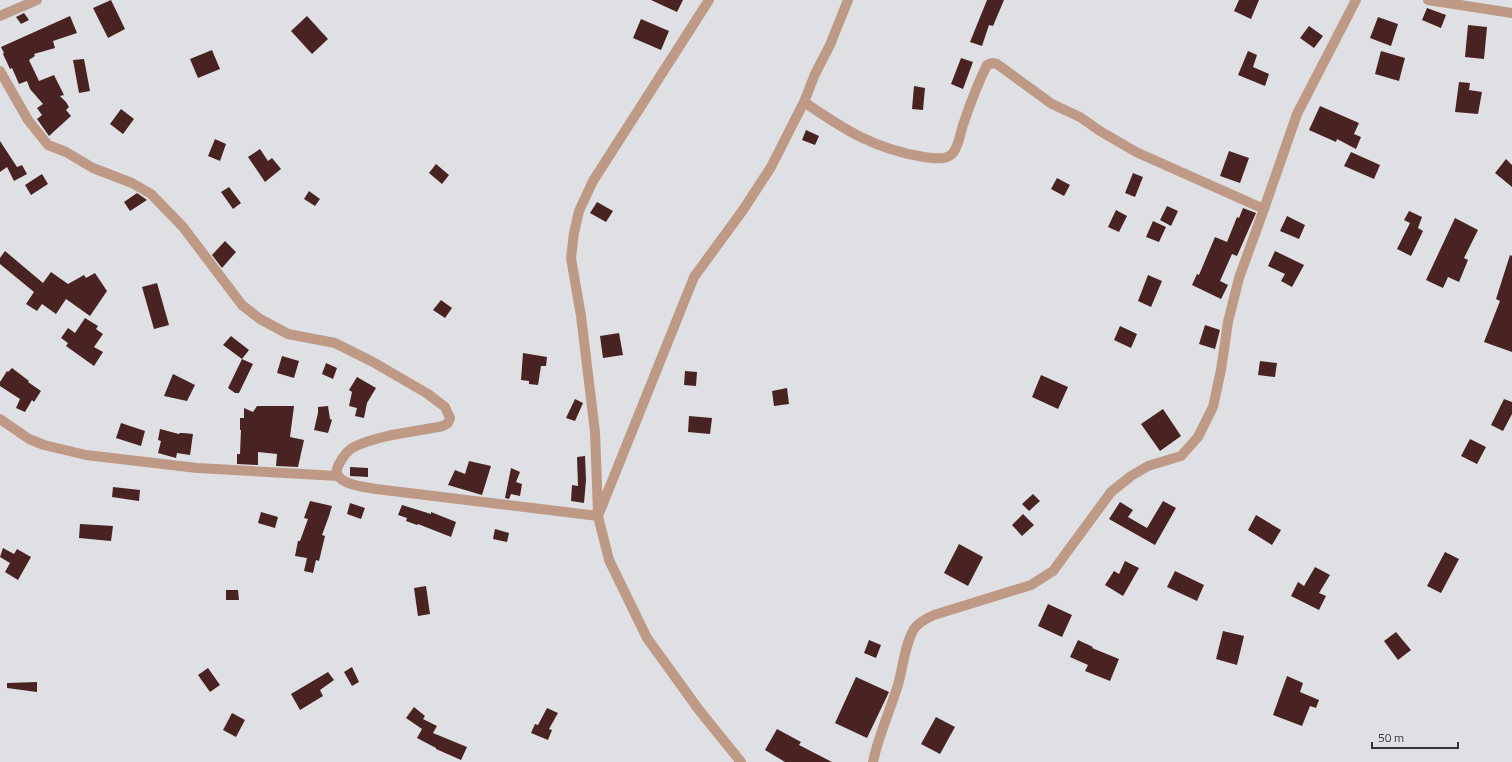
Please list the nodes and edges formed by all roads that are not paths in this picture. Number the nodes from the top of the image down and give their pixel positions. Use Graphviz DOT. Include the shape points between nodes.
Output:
graph roads {
  1 [pos="37,0"];
  2 [pos="709,0"];
  3 [pos="848,0"];
  4 [pos="1356,0"];
  5 [pos="1428,0"];
  6 [pos="1512,12"];
  7 [pos="0,16"];
  8 [pos="0,71"];
  9 [pos="804,102"];
  10 [pos="1264,209"];
  11 [pos="0,419"];
  12 [pos="338,476"];
  13 [pos="598,516"];
  14 [pos="741,762"];
  15 [pos="873,762"];
  1 -- 7 [label="street"];
  2 -- 13 [label="street" via="593,181 579,211 574,232 571,258 595,432"];
  3 -- 9 [label="street"];
  4 -- 10 [label="street" via="1297,114"];
  5 -- 6 [label="street"];
  8 -- 12 [label="street" via="28,120 48,145 151,194 183,227 242,305 260,319 288,334 334,343 373,362 428,394 445,407 450,418 443,426 385,437 355,446 344,456 337,468"];
  9 -- 10 [label="street" via="846,131 878,146 908,154 948,157 958,144 972,99 987,66 997,64 1052,104 1080,117 1136,152"];
  9 -- 13 [label="street" via="771,167 694,277"];
  10 -- 15 [label="street" via="1239,278 1228,322 1213,407 1198,437 1181,456 1148,466 1111,492 1052,571 1031,585 924,619 910,638"];
  11 -- 12 [label="street" via="29,439 86,455 197,468"];
  12 -- 13 [label="street" via="350,484 376,489"];
  13 -- 14 [label="street" via="609,560 647,638 699,710"];
}
